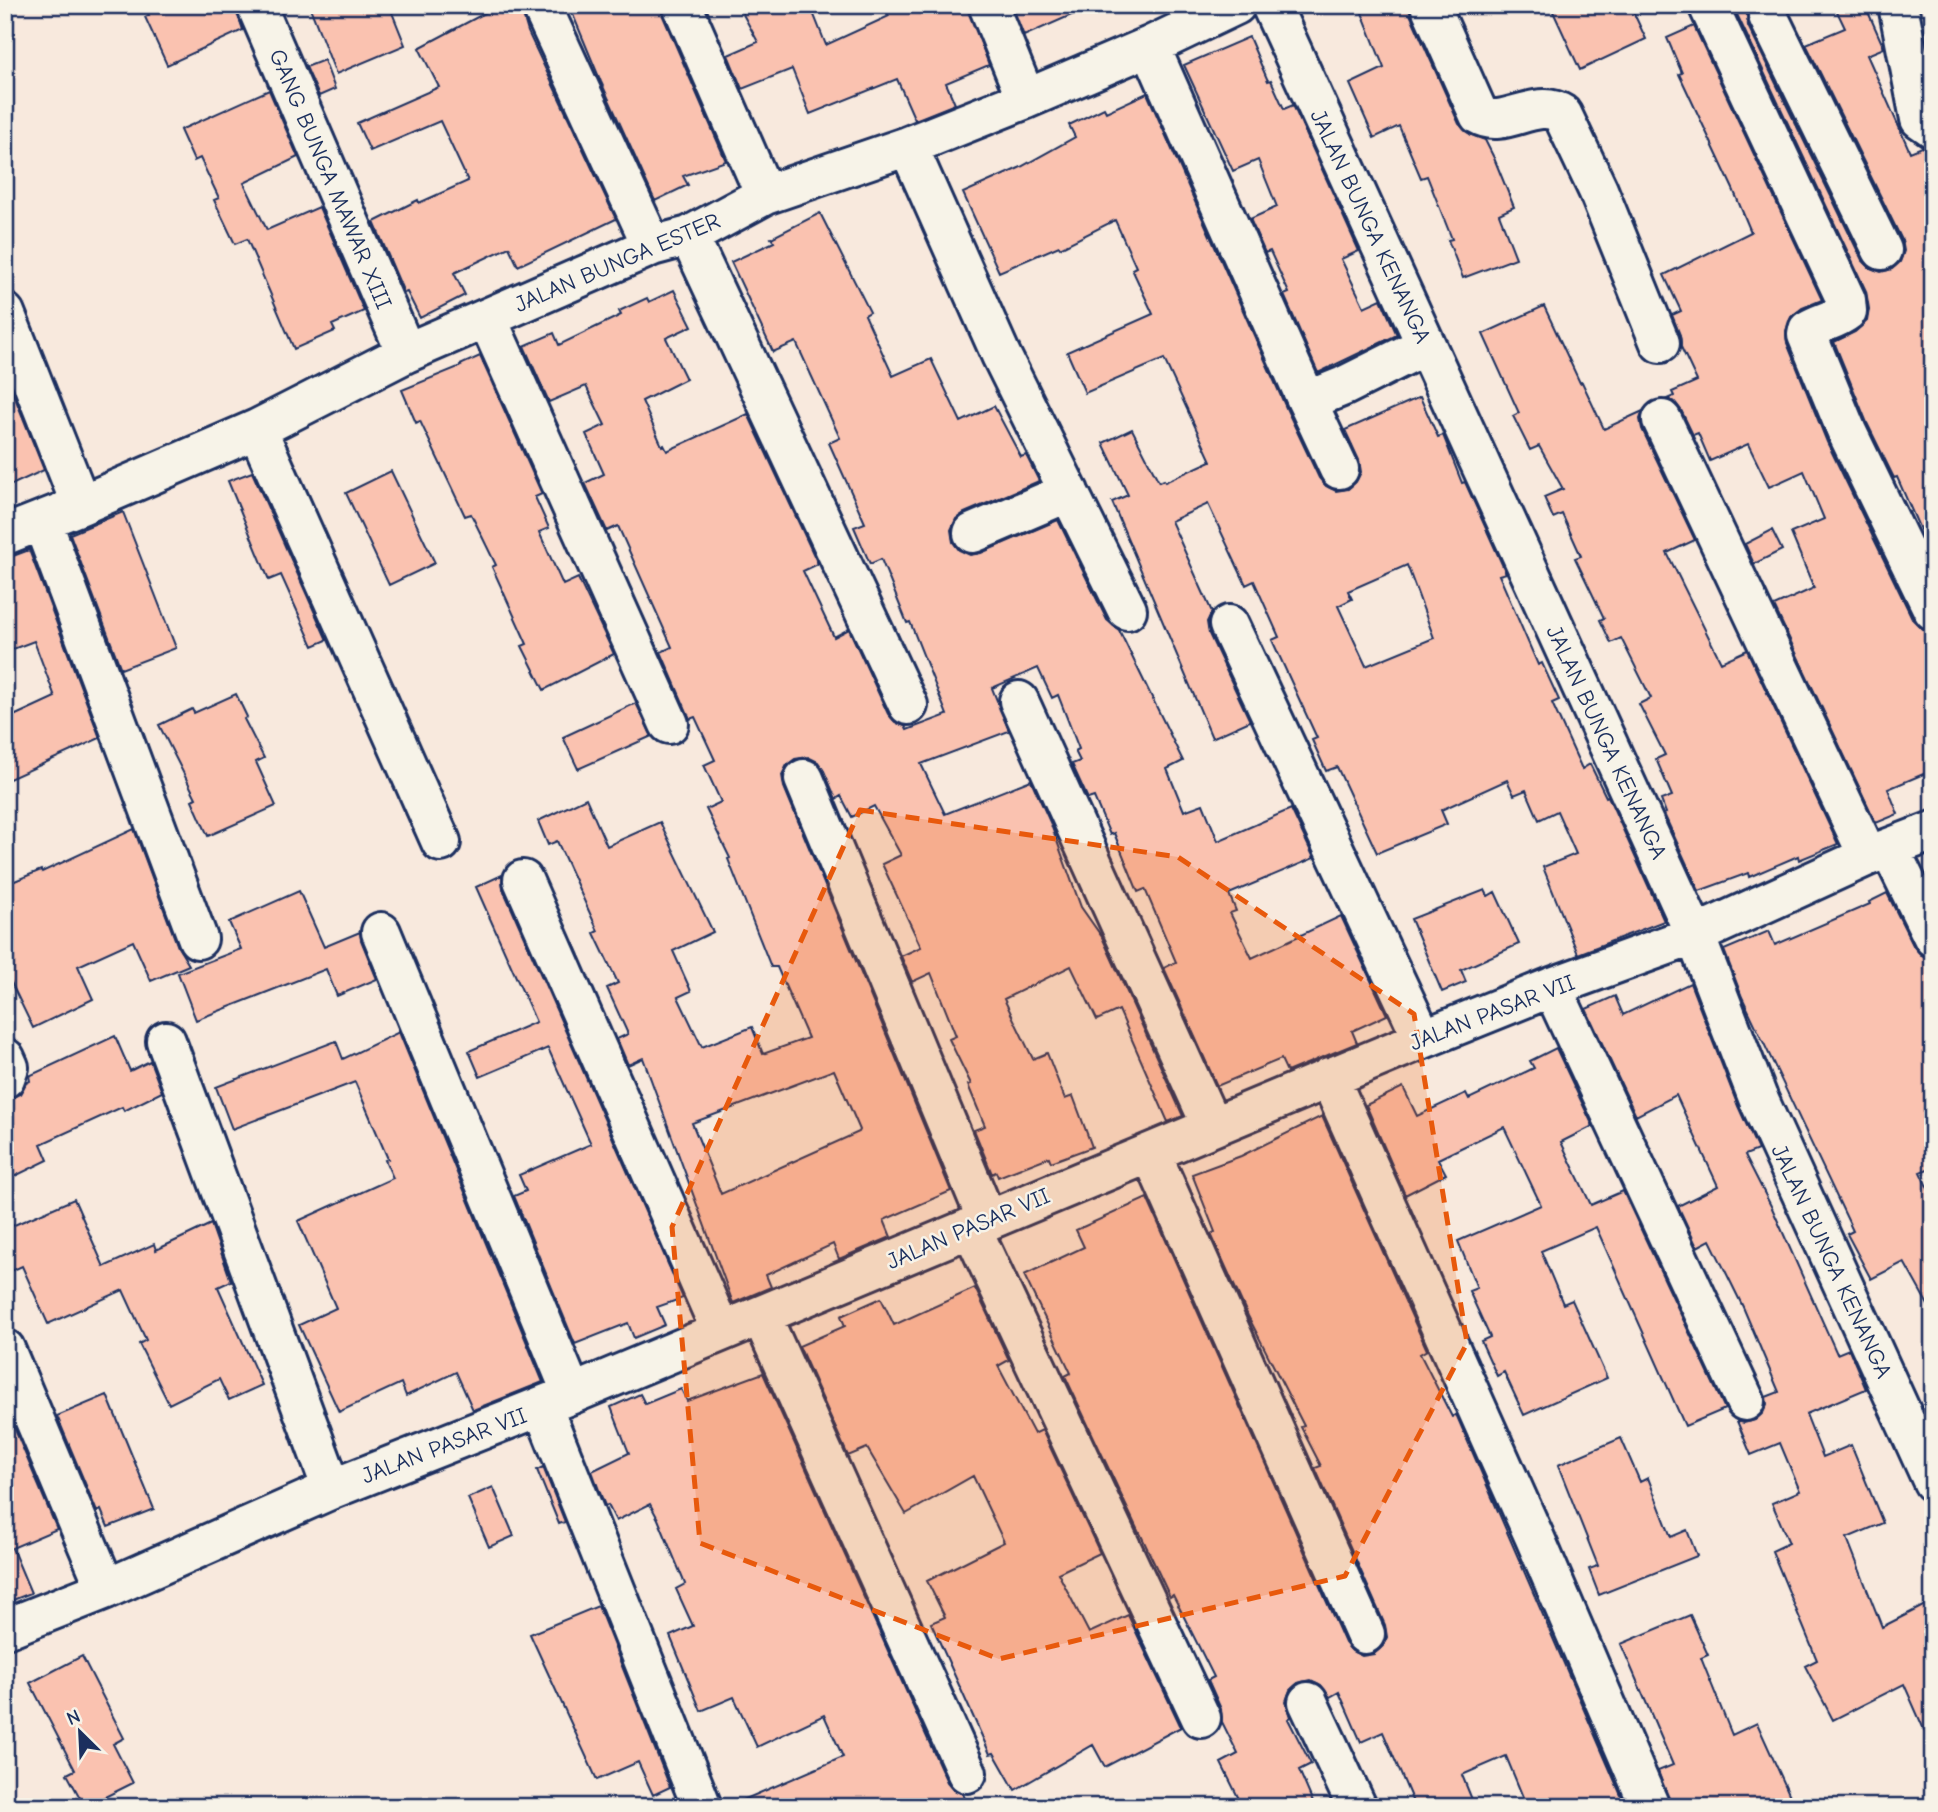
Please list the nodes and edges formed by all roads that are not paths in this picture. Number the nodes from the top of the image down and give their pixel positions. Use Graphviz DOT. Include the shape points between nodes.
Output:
graph roads {
  1 [pos="256,5"];
  2 [pos="541,5"];
  3 [pos="682,5"];
  4 [pos="988,5"];
  5 [pos="1236,5"];
  6 [pos="1271,5"];
  7 [pos="1430,5"];
  8 [pos="1708,5"];
  9 [pos="1768,5"];
  10 [pos="1898,5"];
  11 [pos="1150,46"];
  12 [pos="1026,99"];
  13 [pos="1933,128"];
  14 [pos="908,146"];
  15 [pos="765,195"];
  16 [pos="690,236"];
  17 [pos="652,246"];
  18 [pos="1882,250"];
  19 [pos="5,313"];
  20 [pos="487,317"];
  21 [pos="1660,343"];
  22 [pos="1426,345"];
  23 [pos="406,353"];
  24 [pos="1307,401"];
  25 [pos="1662,420"];
  26 [pos="257,429"];
  27 [pos="1339,469"];
  28 [pos="1069,492"];
  29 [pos="82,505"];
  30 [pos="42,521"];
  31 [pos="974,533"];
  32 [pos="5,535"];
  33 [pos="1127,610"];
  34 [pos="1933,610"];
  35 [pos="1229,625"];
  36 [pos="1019,701"];
  37 [pos="908,705"];
  38 [pos="669,724"];
  39 [pos="804,779"];
  40 [pos="1933,831"];
  41 [pos="440,842"];
  42 [pos="1879,853"];
  43 [pos="523,880"];
  44 [pos="382,932"];
  45 [pos="1695,935"];
  46 [pos="1933,937"];
  47 [pos="198,939"];
  48 [pos="1552,987"];
  49 [pos="1423,1038"];
  50 [pos="166,1041"];
  51 [pos="5,1058"];
  52 [pos="1329,1077"];
  53 [pos="5,1078"];
  54 [pos="1212,1127"];
  55 [pos="1151,1153"];
  56 [pos="979,1224"];
  57 [pos="761,1315"];
  58 [pos="721,1331"];
  59 [pos="5,1349"];
  60 [pos="557,1400"];
  61 [pos="1745,1401"];
  62 [pos="1933,1482"];
  63 [pos="332,1489"];
  64 [pos="106,1589"];
  65 [pos="5,1629"];
  66 [pos="1365,1634"];
  67 [pos="1308,1702"];
  68 [pos="1201,1718"];
  69 [pos="967,1773"];
  70 [pos="702,1807"];
  71 [pos="1357,1807"];
  72 [pos="1650,1807"];
  1 -- 23 [label="street, GANG BUNGA MAWAR XIII"];
  2 -- 17 [label="street"];
  3 -- 15 [label="street"];
  4 -- 12 [label="street"];
  5 -- 11 [label="street, JALAN BUNGA ESTER"];
  6 -- 22 [label="street, JALAN BUNGA KENANGA"];
  7 -- 21 [label="street" via="1479,115 1496,118 1545,108 1562,114"];
  8 -- 34 [label="street" via="1846,300 1847,311 1808,330 1809,341 1847,432"];
  9 -- 18 [label="street" via="1768,16"];
  10 -- 13 [label="street" via="1920,120"];
  11 -- 12 [label="street, JALAN BUNGA ESTER"];
  11 -- 24 [label="street"];
  12 -- 14 [label="street, JALAN BUNGA ESTER"];
  14 -- 15 [label="street, JALAN BUNGA ESTER"];
  14 -- 28 [label="street" via="1001,355"];
  15 -- 16 [label="street, JALAN BUNGA ESTER"];
  16 -- 17 [label="street, JALAN BUNGA ESTER"];
  16 -- 37 [label="street"];
  17 -- 20 [label="street, JALAN BUNGA ESTER"];
  19 -- 29 [label="street"];
  20 -- 23 [label="street, JALAN BUNGA ESTER"];
  20 -- 38 [label="street"];
  22 -- 24 [label="street"];
  22 -- 45 [label="street, JALAN BUNGA KENANGA"];
  23 -- 26 [label="street, JALAN BUNGA ESTER"];
  24 -- 27 [label="street"];
  25 -- 42 [label="street"];
  26 -- 29 [label="street, JALAN BUNGA ESTER"];
  26 -- 41 [label="street"];
  28 -- 31 [label="street"];
  28 -- 33 [label="street"];
  29 -- 30 [label="street, JALAN BUNGA ESTER"];
  30 -- 32 [label="street, JALAN BUNGA ESTER"];
  30 -- 47 [label="street"];
  35 -- 49 [label="street"];
  36 -- 54 [label="street"];
  39 -- 56 [label="street"];
  40 -- 42 [label="street, JALAN PASAR VII"];
  42 -- 45 [label="street, JALAN PASAR VII"];
  42 -- 46 [label="street"];
  43 -- 58 [label="street"];
  44 -- 60 [label="street"];
  45 -- 48 [label="street, JALAN PASAR VII"];
  45 -- 62 [label="street, JALAN BUNGA KENANGA" via="1758,1098"];
  48 -- 49 [label="street, JALAN PASAR VII"];
  48 -- 61 [label="street"];
  49 -- 52 [label="street, JALAN PASAR VII"];
  50 -- 63 [label="street"];
  51 -- 53 [label="street" via="9,1068"];
  52 -- 54 [label="street, JALAN PASAR VII"];
  52 -- 72 [label="street"];
  54 -- 55 [label="street, JALAN PASAR VII"];
  55 -- 56 [label="street, JALAN PASAR VII"];
  55 -- 66 [label="street"];
  56 -- 57 [label="street, JALAN PASAR VII"];
  56 -- 68 [label="street"];
  57 -- 58 [label="street, JALAN PASAR VII"];
  57 -- 69 [label="street"];
  58 -- 60 [label="street, JALAN PASAR VII"];
  59 -- 64 [label="street"];
  60 -- 63 [label="street, JALAN PASAR VII"];
  60 -- 70 [label="street"];
  63 -- 64 [label="street, JALAN PASAR VII"];
  64 -- 65 [label="street, JALAN PASAR VII"];
  67 -- 71 [label="street"];
}
